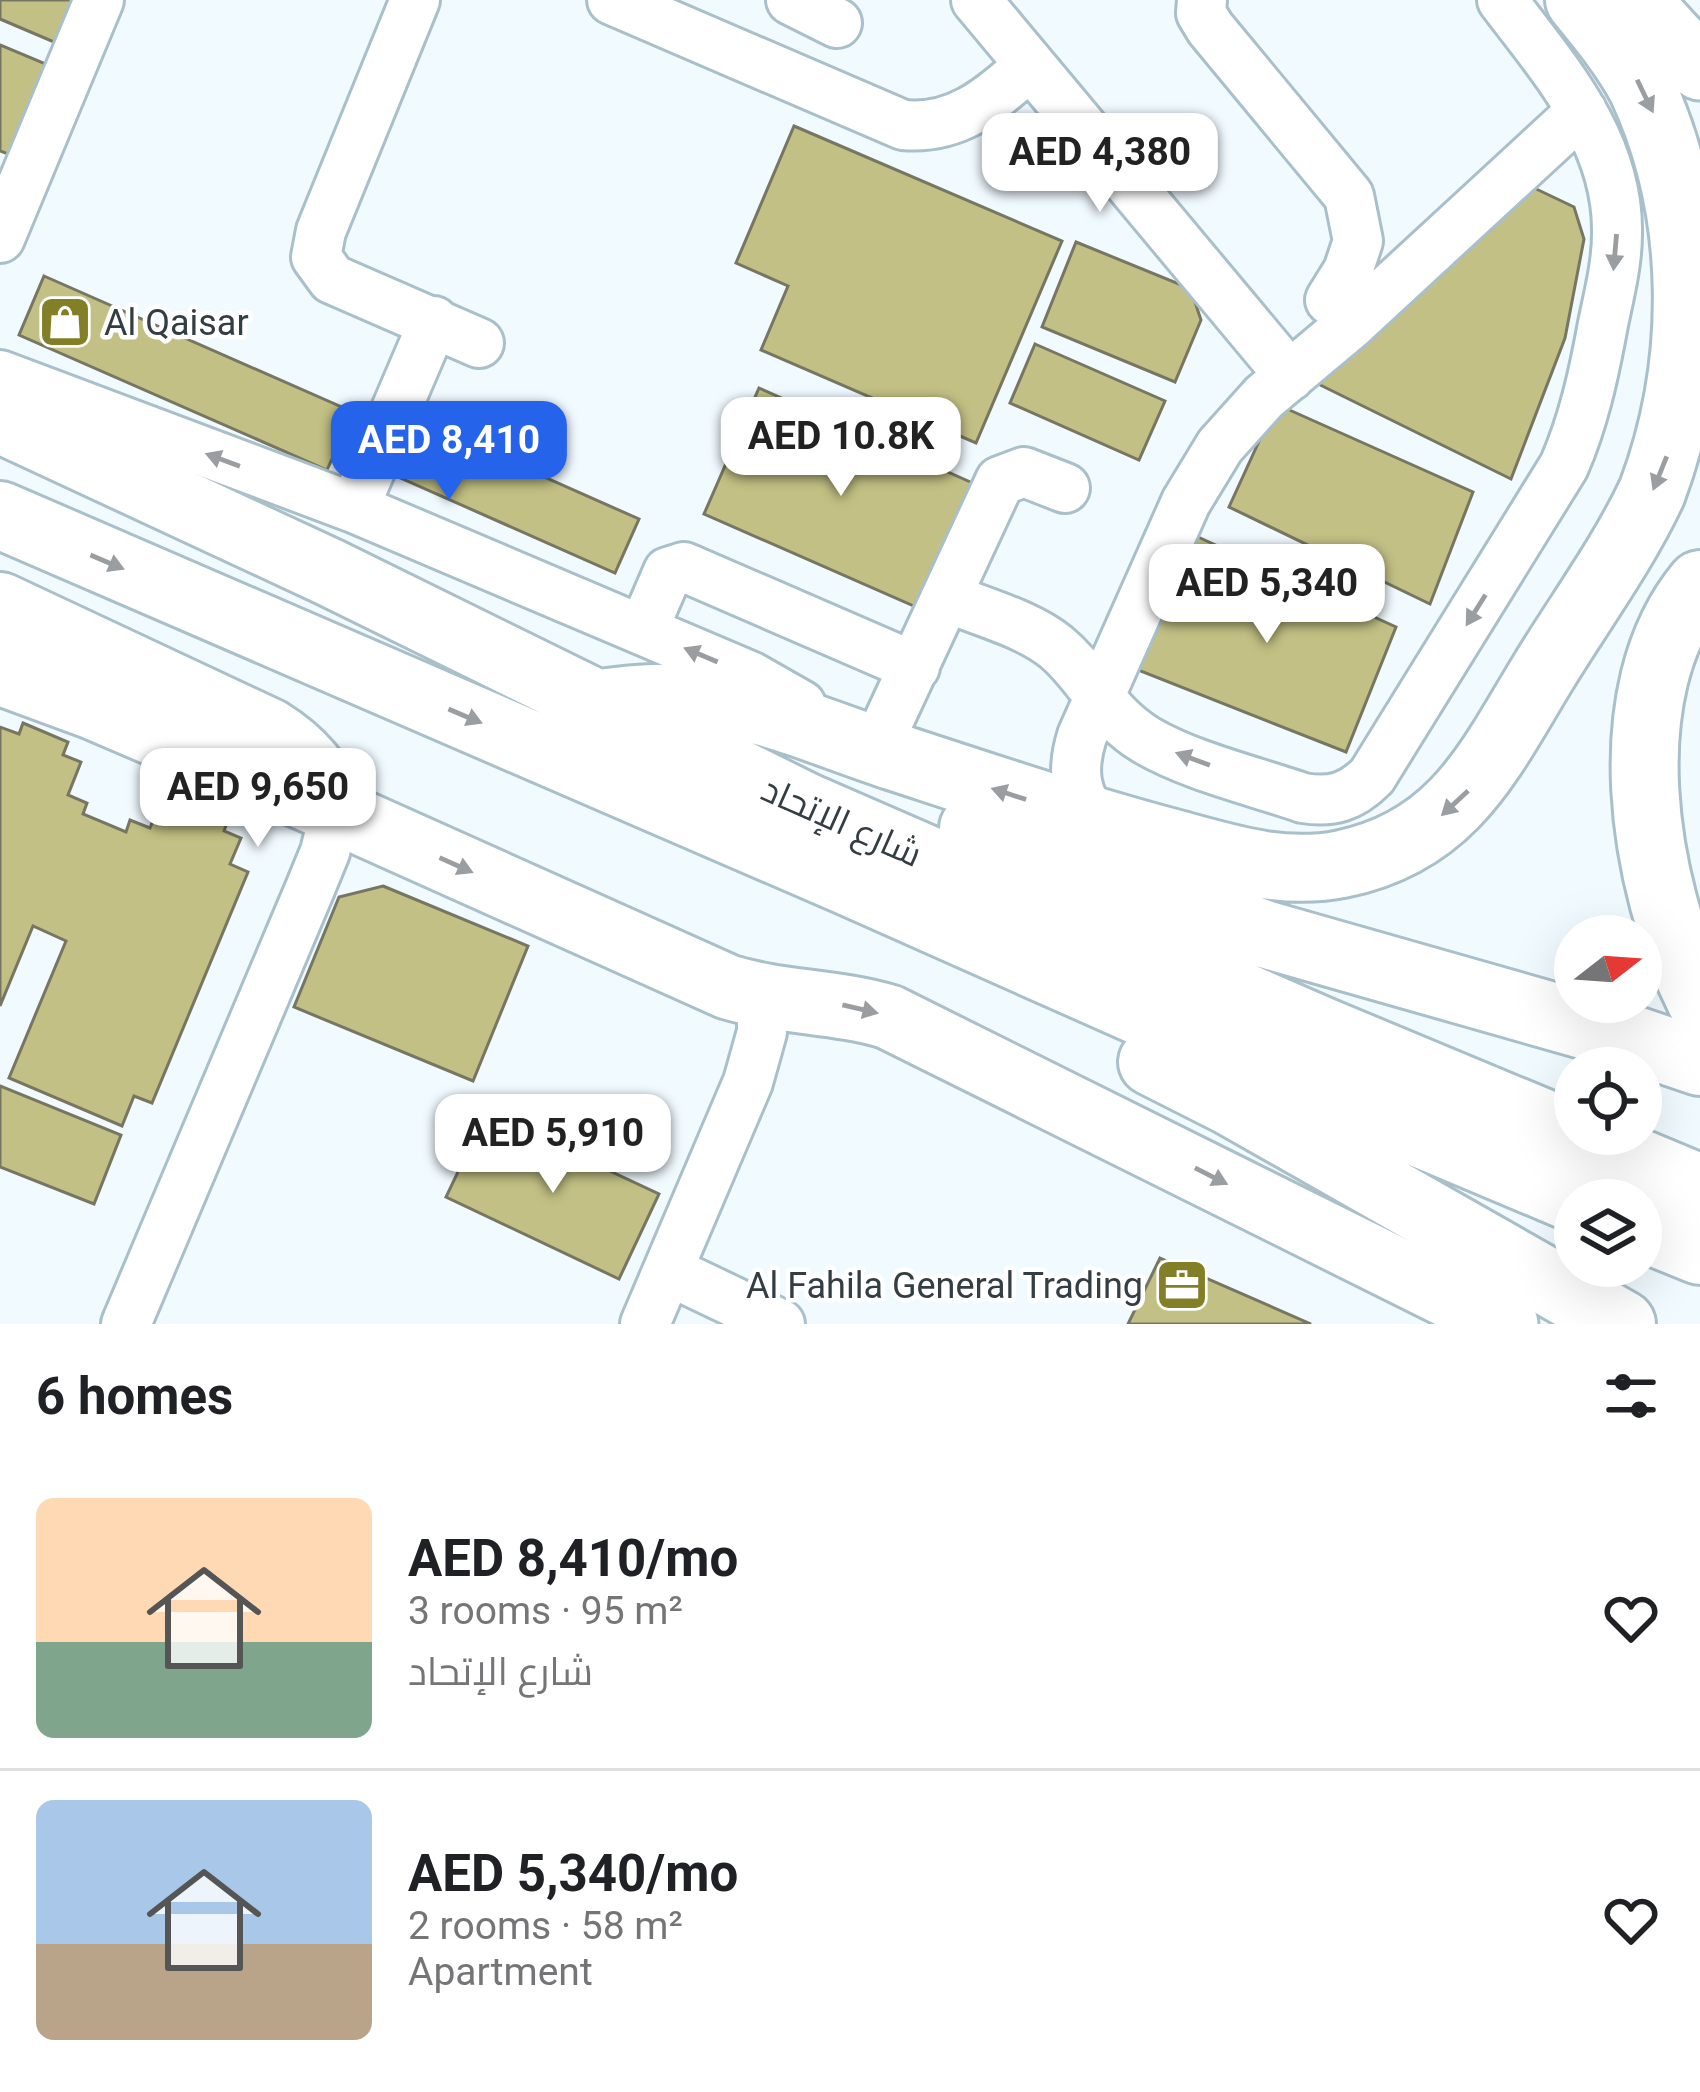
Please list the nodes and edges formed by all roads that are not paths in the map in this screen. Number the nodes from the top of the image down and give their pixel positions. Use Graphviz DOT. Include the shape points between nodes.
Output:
graph roads {
  1 [pos="99,0"];
  2 [pos="415,0"];
  3 [pos="612,0"];
  4 [pos="791,0"];
  5 [pos="976,0"];
  6 [pos="1202,0"];
  7 [pos="1502,0"];
  8 [pos="1579,0"];
  9 [pos="1638,0"];
  10 [pos="837,23"];
  11 [pos="1029,66"];
  12 [pos="1700,68"];
  13 [pos="1582,111"];
  14 [pos="0,238"];
  15 [pos="1330,300"];
  16 [pos="434,321"];
  17 [pos="479,343"];
  18 [pos="0,375"];
  19 [pos="1289,376"];
  20 [pos="0,418"];
  21 [pos="1065,488"];
  22 [pos="354,508"];
  23 [pos="0,515"];
  24 [pos="1700,584"];
  25 [pos="946,598"];
  26 [pos="0,606"];
  27 [pos="644,631"];
  28 [pos="914,668"];
  29 [pos="0,673"];
  30 [pos="1100,702"];
  31 [pos="592,705"];
  32 [pos="856,743"];
  33 [pos="308,799"];
  34 [pos="806,807"];
  35 [pos="1096,823"];
  36 [pos="849,882"];
  37 [pos="762,997"];
  38 [pos="1700,1000"];
  39 [pos="1629,1038"];
  40 [pos="1700,1048"];
  41 [pos="1322,1062"];
  42 [pos="1700,1062"];
  43 [pos="1554,1187"];
  44 [pos="1700,1188"];
  45 [pos="1662,1236"];
  46 [pos="1700,1251"];
  47 [pos="669,1271"];
  48 [pos="127,1324"];
  49 [pos="645,1324"];
  50 [pos="780,1324"];
  51 [pos="1506,1324"];
  52 [pos="1622,1324"];
  1 -- 14 [label="street"];
  2 -- 16 [label="street" via="316,257 332,279"];
  3 -- 11 [label="street" via="903,125 950,122"];
  4 -- 10 [label="street"];
  5 -- 11 [label="street"];
  6 -- 15 [label="street" via="1210,28 1355,210 1358,241"];
  7 -- 13 [label="street"];
  8 -- 35 [label="highway, one-way" via="1617,46 1661,129 1694,265 1683,404 1631,532 1474,785 1402,842 1343,864 1278,868"];
  9 -- 12 [label="main road"];
  11 -- 19 [label="street"];
  13 -- 19 [label="street"];
  13 -- 30 [label="street, one-way" via="1611,176 1617,233 1577,437 1372,776 1341,799 1303,799 1166,750"];
  16 -- 17 [label="street"];
  16 -- 22 [label="street"];
  22 -- 18 [label="street, one-way"];
  19 -- 30 [label="street" via="1202,473"];
  20 -- 31 [label="highway, شارع الإتحاد"];
  21 -- 25 [label="street" via="1024,472 1000,481"];
  22 -- 27 [label="street"];
  23 -- 36 [label="highway, شارع الإتحاد, one-way"];
  24 -- 38 [label="highway" via="1652,692 1646,799 1658,886"];
  25 -- 28 [label="street"];
  25 -- 30 [label="street" via="1057,648"];
  26 -- 33 [label="highway" via="268,732 317,774"];
  27 -- 28 [label="street" via="668,572 684,567"];
  32 -- 27 [label="street, one-way" via="774,688"];
  28 -- 32 [label="street"];
  29 -- 33 [label="main road"];
  30 -- 35 [label="street" via="1075,772 1080,801"];
  31 -- 32 [label="highway" via="712,699"];
  31 -- 34 [label="highway, شارع الإتحاد"];
  35 -- 32 [label="highway, one-way"];
  33 -- 37 [label="main road, one-way"];
  33 -- 48 [label="street" via="325,852"];
  34 -- 39 [label="highway" via="855,796 898,801 1264,934"];
  34 -- 41 [label="highway, شارع الإتحاد"];
  36 -- 41 [label="highway, شارع الإتحاد"];
  36 -- 52 [label="highway" via="942,966 1231,1102"];
  37 -- 47 [label="street" via="753,1067"];
  37 -- 51 [label="main road, one-way" via="861,1008 902,1022"];
  39 -- 40 [label="highway"];
  39 -- 42 [label="highway"];
  41 -- 43 [label="highway, شارع الإتحاد"];
  41 -- 44 [label="highway, شارع الإتحاد"];
  45 -- 46 [label="highway"];
  47 -- 49 [label="street"];
  47 -- 50 [label="street"];
}
